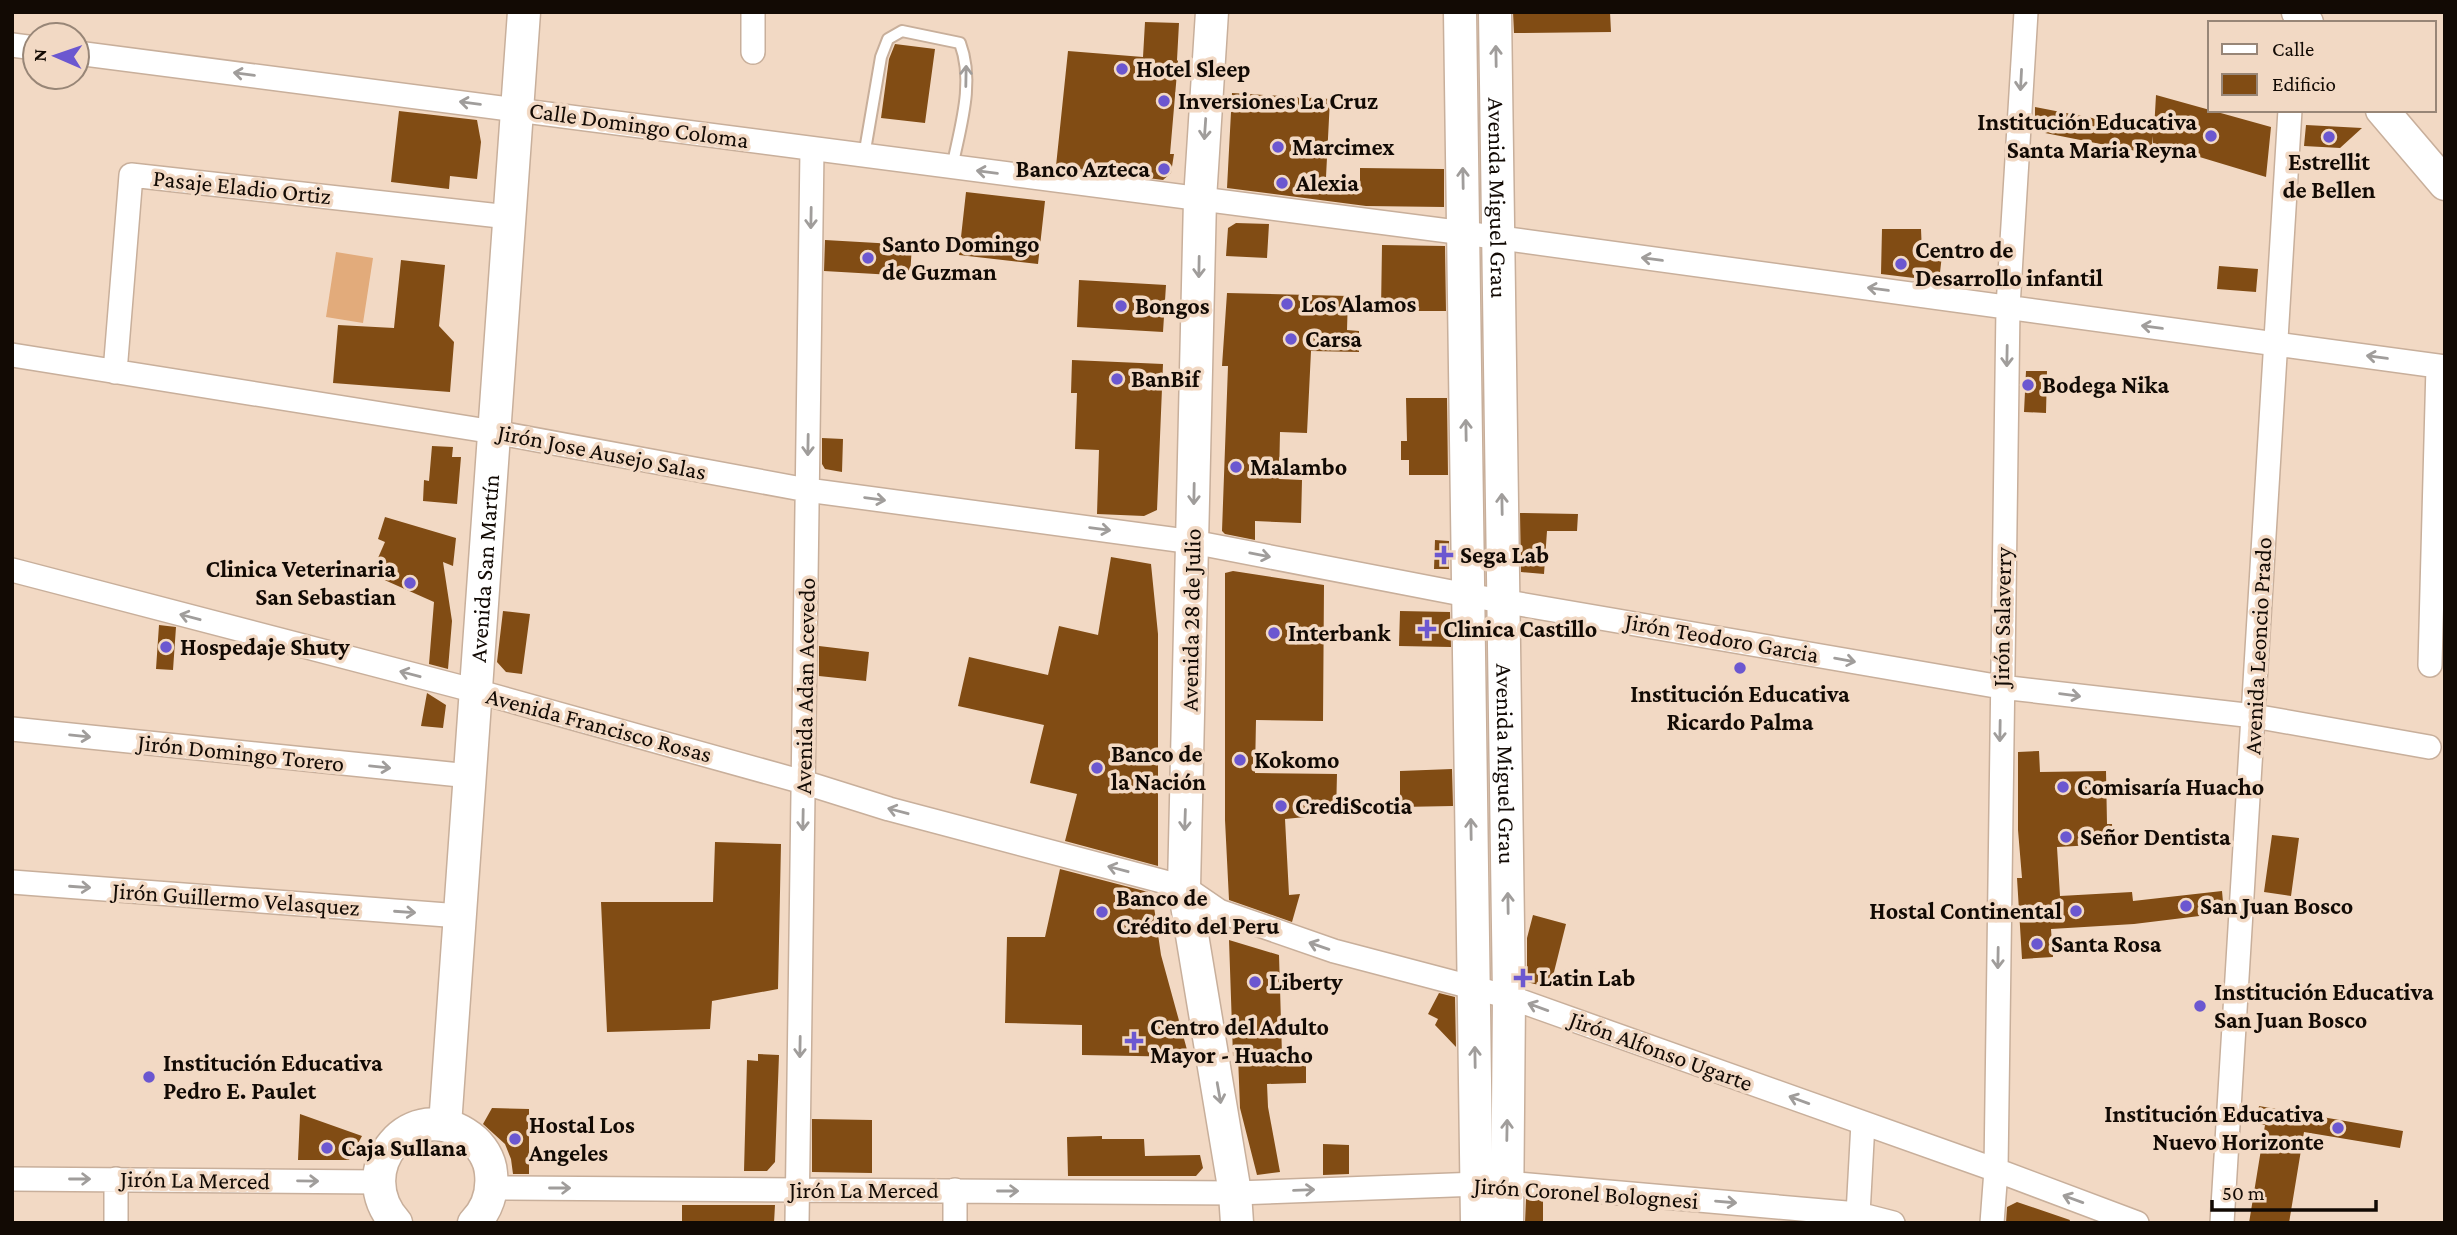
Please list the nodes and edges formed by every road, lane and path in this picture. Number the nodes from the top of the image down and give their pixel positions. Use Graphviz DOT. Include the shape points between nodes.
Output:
graph roads {
  1 [pos="524,12"];
  2 [pos="753,12"];
  3 [pos="1212,12"];
  4 [pos="1460,12"];
  5 [pos="1495,12"];
  6 [pos="2026,12"];
  7 [pos="753,52"];
  8 [pos="91,55"];
  9 [pos="517,108"];
  10 [pos="2290,112"];
  11 [pos="2384,112"];
  12 [pos="812,150"];
  13 [pos="864,156"];
  14 [pos="953,168"];
  15 [pos="2445,184"];
  16 [pos="1200,199"];
  17 [pos="509,217"];
  18 [pos="1464,233"];
  19 [pos="1499,237"];
  20 [pos="2008,307"];
  21 [pos="2276,343"];
  22 [pos="12,355"];
  23 [pos="2441,366"];
  24 [pos="115,372"];
  25 [pos="494,432"];
  26 [pos="807,490"];
  27 [pos="1193,542"];
  28 [pos="12,570"];
  29 [pos="1467,595"];
  30 [pos="1503,600"];
  31 [pos="2430,665"];
  32 [pos="2001,687"];
  33 [pos="476,691"];
  34 [pos="2254,716"];
  35 [pos="12,729"];
  36 [pos="2429,747"];
  37 [pos="470,776"];
  38 [pos="803,782"];
  39 [pos="12,882"];
  40 [pos="1184,887"];
  41 [pos="460,916"];
  42 [pos="1474,986"];
  43 [pos="1509,997"];
  44 [pos="1863,1123"];
  45 [pos="445,1125"];
  46 [pos="1996,1170"];
  47 [pos="12,1179"];
  48 [pos="116,1179"];
  49 [pos="378,1182"];
  50 [pos="1492,1184"];
  51 [pos="492,1188"];
  52 [pos="798,1189"];
  53 [pos="955,1190"];
  54 [pos="1236,1208"];
  55 [pos="1858,1214"];
  56 [pos="1778,1215"];
  57 [pos="116,1223"];
  58 [pos="396,1223"];
  59 [pos="474,1223"];
  60 [pos="797,1223"];
  61 [pos="955,1223"];
  62 [pos="1477,1223"];
  63 [pos="1507,1223"];
  64 [pos="1893,1223"];
  65 [pos="1992,1223"];
  66 [pos="2137,1223"];
  67 [pos="2222,1223"];
  1 -- 9 [label="street, Avenida San Martín"];
  2 -- 7 [label="street"];
  3 -- 16 [label="street, Avenida 28 de Julio, one-way"];
  18 -- 4 [label="street, Avenida Miguel Grau, one-way"];
  19 -- 5 [label="street, Avenida Miguel Grau, one-way"];
  6 -- 20 [label="street, Jirón Salaverry, one-way"];
  9 -- 8 [label="street, Calle Domingo Coloma, one-way"];
  9 -- 12 [label="street, Calle Domingo Coloma"];
  9 -- 17 [label="street, Avenida San Martín"];
  10 -- 21 [label="street, Avenida Leoncio Prado"];
  11 -- 15 [label="street"];
  12 -- 13 [label="street, Calle Domingo Coloma"];
  12 -- 26 [label="street, Avenida Adan Acevedo, one-way"];
  13 -- 14 [label="street, Calle Domingo Coloma"];
  14 -- 13 [label="lane, one-way" via="967,61 960,43 902,31 888,39 881,57"];
  16 -- 14 [label="street, Calle Domingo Coloma, one-way"];
  16 -- 18 [label="street, Calle Domingo Coloma"];
  16 -- 27 [label="street, Avenida 28 de Julio, one-way"];
  17 -- 24 [label="street, Pasaje Eladio Ortiz" via="131,175"];
  17 -- 25 [label="street, Avenida San Martín"];
  18 -- 19 [label="street, Calle Domingo Coloma"];
  29 -- 18 [label="street, Avenida Miguel Grau, one-way"];
  20 -- 19 [label="street, Calle Domingo Coloma, one-way"];
  30 -- 19 [label="street, Avenida Miguel Grau, one-way"];
  21 -- 20 [label="street, Calle Domingo Coloma, one-way"];
  20 -- 32 [label="street, Jirón Salaverry, one-way"];
  23 -- 21 [label="street, Calle Domingo Coloma, one-way"];
  21 -- 34 [label="street, Avenida Leoncio Prado"];
  22 -- 24 [label="street, Jirón Jose Ausejo Salas"];
  23 -- 31 [label="street"];
  24 -- 25 [label="street, Jirón Jose Ausejo Salas"];
  25 -- 26 [label="street, Jirón Jose Ausejo Salas"];
  25 -- 33 [label="street, Avenida San Martín"];
  26 -- 27 [label="street, Jirón Jose Ausejo Salas, one-way"];
  26 -- 38 [label="street, Avenida Adan Acevedo"];
  27 -- 29 [label="street, Jirón Teodoro Garcia, one-way"];
  27 -- 40 [label="street, Avenida 28 de Julio, one-way"];
  33 -- 28 [label="street, Avenida Francisco Rosas, one-way"];
  29 -- 30 [label="street, Jirón Teodoro Garcia"];
  42 -- 29 [label="street, Avenida Miguel Grau, one-way"];
  30 -- 32 [label="street, Jirón Teodoro Garcia, one-way"];
  43 -- 30 [label="street, Avenida Miguel Grau, one-way"];
  32 -- 34 [label="street, Jirón Teodoro Garcia, one-way"];
  32 -- 46 [label="street, Jirón Salaverry, one-way"];
  33 -- 37 [label="street, Avenida San Martín"];
  33 -- 38 [label="street, Avenida Francisco Rosas"];
  34 -- 36 [label="street, Jirón Teodoro Garcia"];
  34 -- 67 [label="street, Avenida Leoncio Prado"];
  35 -- 37 [label="street, Jirón Domingo Torero, one-way"];
  37 -- 41 [label="street, Avenida San Martín"];
  40 -- 38 [label="street, Avenida Francisco Rosas, one-way"];
  38 -- 52 [label="street, Avenida Adan Acevedo, one-way"];
  39 -- 41 [label="street, Jirón Guillermo Velasquez, one-way"];
  42 -- 40 [label="street, Jirón Alfonso Ugarte, one-way" via="1334,951 1219,911"];
  40 -- 54 [label="street, Avenida 28 de Julio, one-way"];
  41 -- 45 [label="street, Avenida San Martín"];
  42 -- 43 [label="street, Jirón Alfonso Ugarte"];
  50 -- 42 [label="street, Avenida Miguel Grau, one-way"];
  44 -- 43 [label="street, Jirón Alfonso Ugarte, one-way"];
  50 -- 43 [label="street, Avenida Miguel Grau, one-way"];
  44 -- 46 [label="street, Jirón Alfonso Ugarte"];
  44 -- 55 [label="street"];
  45 -- 49 [label="street" via="420,1126 398,1138 387,1150"];
  45 -- 51 [label="street" via="461,1130 480,1147 491,1170"];
  46 -- 65 [label="street, Jirón Salaverry"];
  66 -- 46 [label="street, Jirón Alfonso Ugarte, one-way"];
  47 -- 48 [label="street, Jirón La Merced, one-way"];
  48 -- 49 [label="street, Jirón La Merced, one-way"];
  48 -- 57 [label="street"];
  49 -- 58 [label="street" via="380,1199"];
  54 -- 50 [label="street, Jirón Coronel Bolognesi, one-way"];
  50 -- 56 [label="street, Jirón Coronel Bolognesi, one-way"];
  50 -- 62 [label="street, Avenida Miguel Grau"];
  50 -- 63 [label="street, Avenida Miguel Grau"];
  51 -- 52 [label="street, Jirón La Merced, one-way"];
  51 -- 59 [label="street"];
  52 -- 53 [label="street, Jirón La Merced"];
  52 -- 60 [label="street, Avenida Adan Acevedo"];
  53 -- 54 [label="street, Jirón La Merced, one-way"];
  53 -- 61 [label="street"];
  55 -- 56 [label="street, Jirón Coronel Bolognesi"];
  55 -- 64 [label="street, Jirón Coronel Bolognesi"];
}
